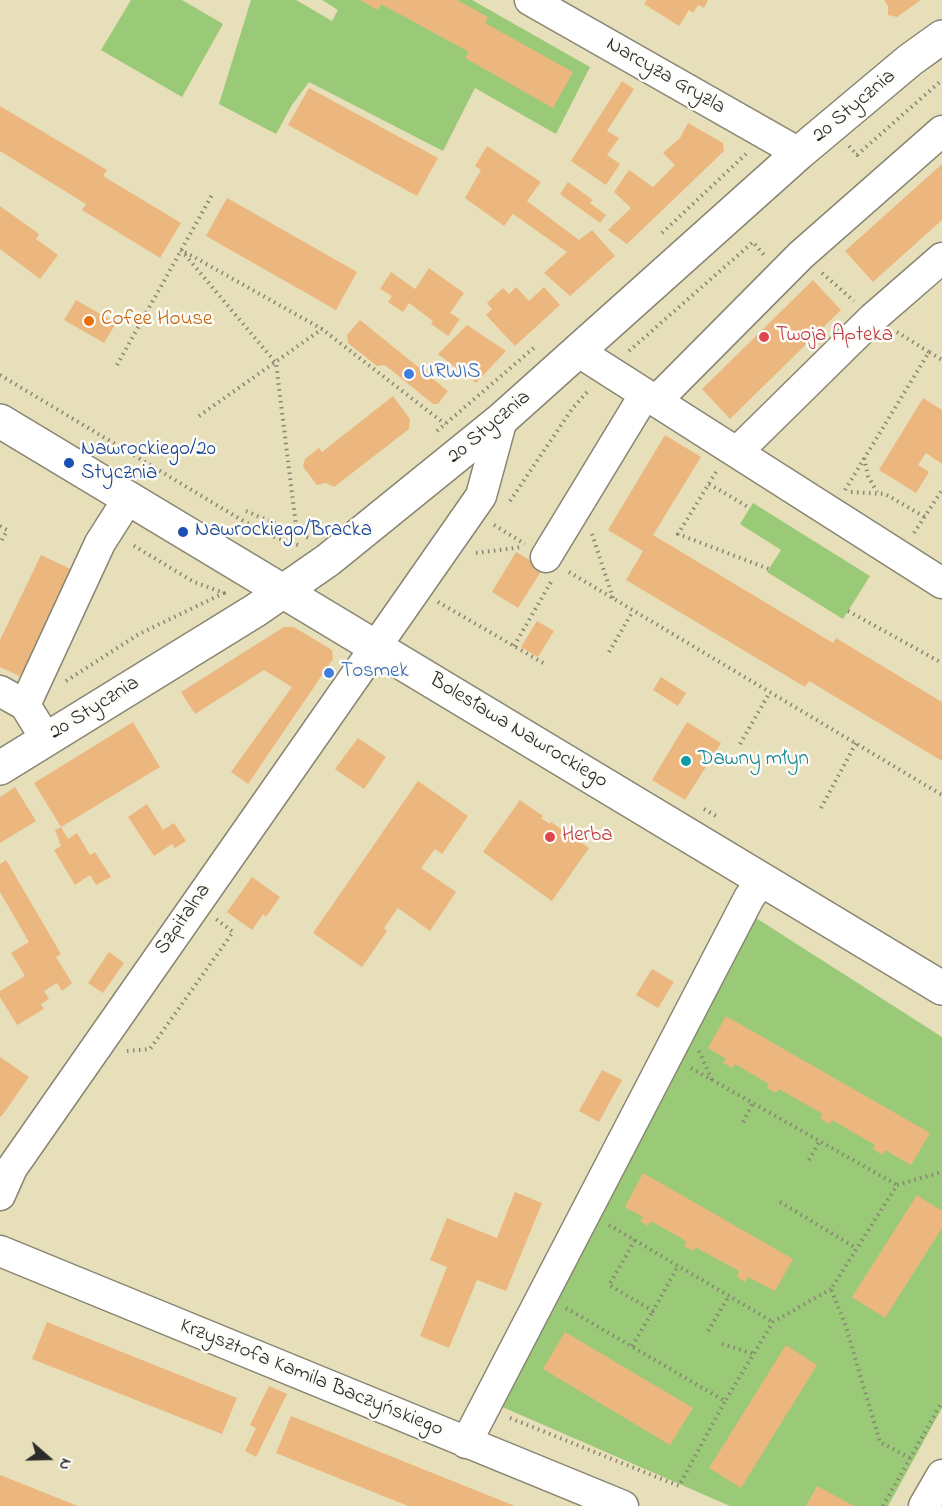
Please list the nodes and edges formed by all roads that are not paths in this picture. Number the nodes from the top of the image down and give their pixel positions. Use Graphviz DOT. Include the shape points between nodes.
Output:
graph roads {
  1 [pos="530,0"];
  2 [pos="942,37"];
  3 [pos="942,131"];
  4 [pos="799,153"];
  5 [pos="942,258"];
  6 [pos="579,352"];
  7 [pos="651,398"];
  8 [pos="502,419"];
  9 [pos="0,422"];
  10 [pos="734,450"];
  11 [pos="128,499"];
  12 [pos="553,562"];
  13 [pos="942,583"];
  14 [pos="284,591"];
  15 [pos="374,648"];
  16 [pos="12,698"];
  17 [pos="46,739"];
  18 [pos="0,768"];
  19 [pos="762,879"];
  20 [pos="942,988"];
  21 [pos="0,1195"];
  22 [pos="0,1251"];
  23 [pos="466,1443"];
  24 [pos="942,1475"];
  25 [pos="624,1506"];
  26 [pos="924,1506"];
  1 -- 4 [label="street, Narcyza Gryzla"];
  2 -- 4 [label="street, 20 Stycznia"];
  3 -- 7 [label="street" via="791,265"];
  4 -- 6 [label="street, 20 Stycznia"];
  5 -- 10 [label="street"];
  6 -- 7 [label="street"];
  6 -- 8 [label="street, 20 Stycznia"];
  7 -- 10 [label="street"];
  7 -- 12 [label="street" via="581,500"];
  8 -- 14 [label="street, 20 Stycznia" via="317,553"];
  8 -- 15 [label="street, Szpitalna" via="481,496"];
  9 -- 11 [label="street, Bolesława Nawrockiego"];
  10 -- 13 [label="street" via="837,502 900,557"];
  11 -- 14 [label="street, Bolesława Nawrockiego"];
  11 -- 16 [label="street"];
  14 -- 15 [label="street, Bolesława Nawrockiego"];
  14 -- 17 [label="street, 20 Stycznia"];
  15 -- 19 [label="street, Bolesława Nawrockiego"];
  15 -- 21 [label="street, Szpitalna" via="12,1168"];
  16 -- 17 [label="street"];
  17 -- 18 [label="street, 20 Stycznia"];
  19 -- 20 [label="street, Bolesława Nawrockiego"];
  19 -- 23 [label="street"];
  22 -- 23 [label="street, Krzysztofa Kamila Baczyńskiego"];
  23 -- 25 [label="street, Krzysztofa Kamila Baczyńskiego"];
  24 -- 26 [label="street"];
}
